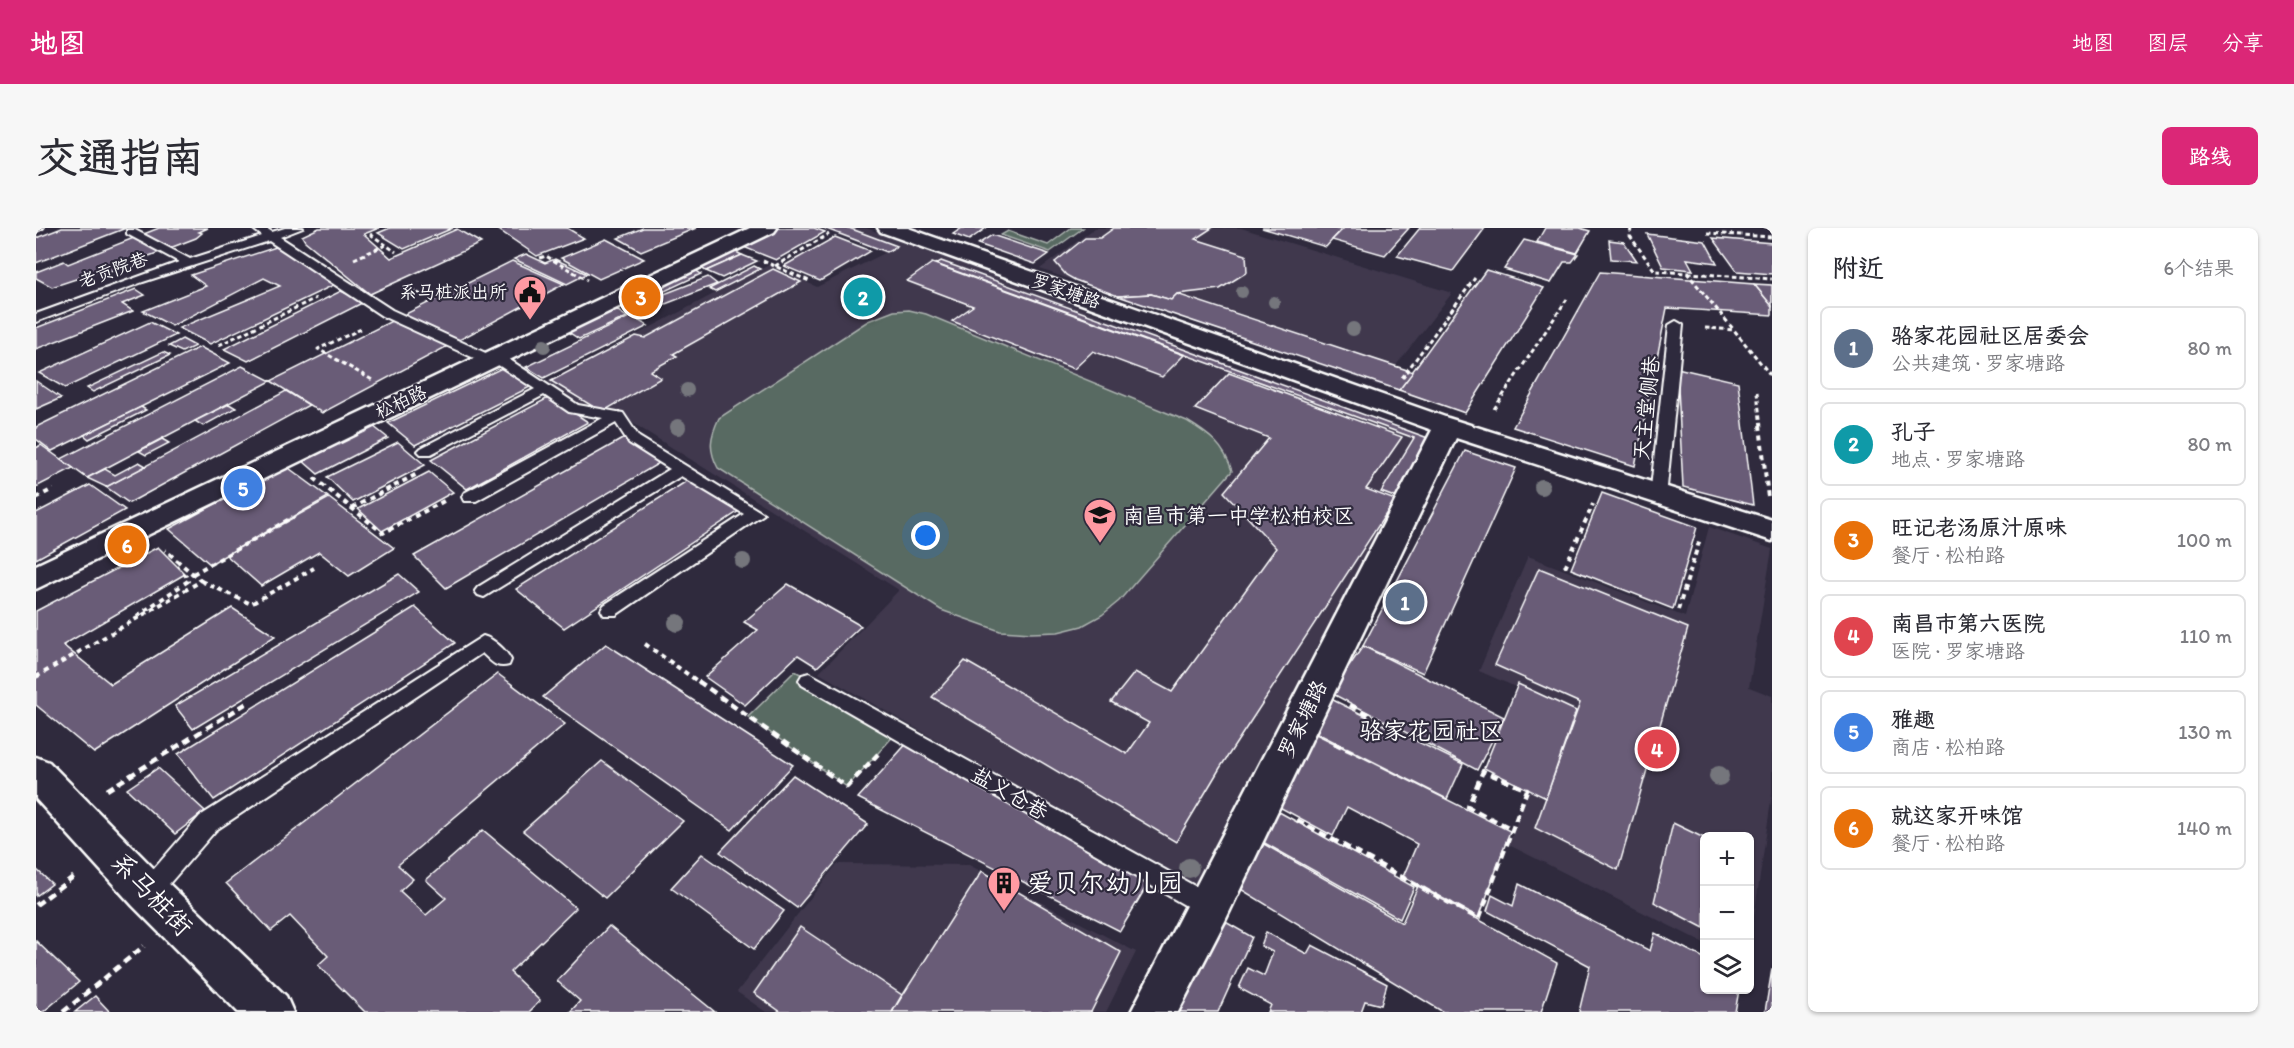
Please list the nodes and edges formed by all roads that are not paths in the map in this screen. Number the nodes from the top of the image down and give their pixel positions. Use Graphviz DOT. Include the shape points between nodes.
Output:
graph roads {
  1 [pos="258,228"];
  2 [pos="297,228"];
  3 [pos="767,228"];
  4 [pos="888,228"];
  5 [pos="130,232"];
  6 [pos="272,237"];
  7 [pos="189,263"];
  8 [pos="36,318"];
  9 [pos="1676,325"];
  10 [pos="493,359"];
  11 [pos="544,390"];
  12 [pos="618,416"];
  13 [pos="1463,431"];
  14 [pos="426,451"];
  15 [pos="681,469"];
  16 [pos="462,496"];
  17 [pos="1658,497"];
  18 [pos="1772,531"];
  19 [pos="36,578"];
  20 [pos="484,591"];
  21 [pos="610,610"];
  22 [pos="502,660"];
  23 [pos="809,680"];
  24 [pos="36,773"];
  25 [pos="148,892"];
  26 [pos="1210,907"];
  27 [pos="270,1012"];
  28 [pos="1154,1012"];
  1 -- 6 [label="lane"];
  2 -- 6 [label="lane, 老贡院巷"];
  3 -- 10 [label="street, 松柏路"];
  4 -- 13 [label="street, 罗家塘路"];
  5 -- 7 [label="lane"];
  6 -- 7 [label="lane, 老贡院巷"];
  6 -- 10 [label="lane" via="381,308 460,349"];
  7 -- 8 [label="lane, 老贡院巷"];
  9 -- 17 [label="lane, 天主堂侧巷"];
  10 -- 11 [label="lane"];
  10 -- 19 [label="street, 松柏路"];
  11 -- 12 [label="lane" via="574,410"];
  11 -- 14 [label="lane"];
  12 -- 15 [label="lane" via="634,440"];
  12 -- 16 [label="lane"];
  13 -- 17 [label="street, 罗家塘路"];
  13 -- 26 [label="street, 罗家塘路" via="1317,688"];
  15 -- 20 [label="lane"];
  15 -- 21 [label="lane" via="756,514"];
  17 -- 18 [label="street, 罗家塘路"];
  22 -- 25 [label="lane" via="483,643 208,823"];
  23 -- 26 [label="lane, 盐义仓巷"];
  24 -- 25 [label="street, 系马桩街"];
  25 -- 27 [label="street, 系马桩街"];
  26 -- 28 [label="street, 罗家塘路"];
}
